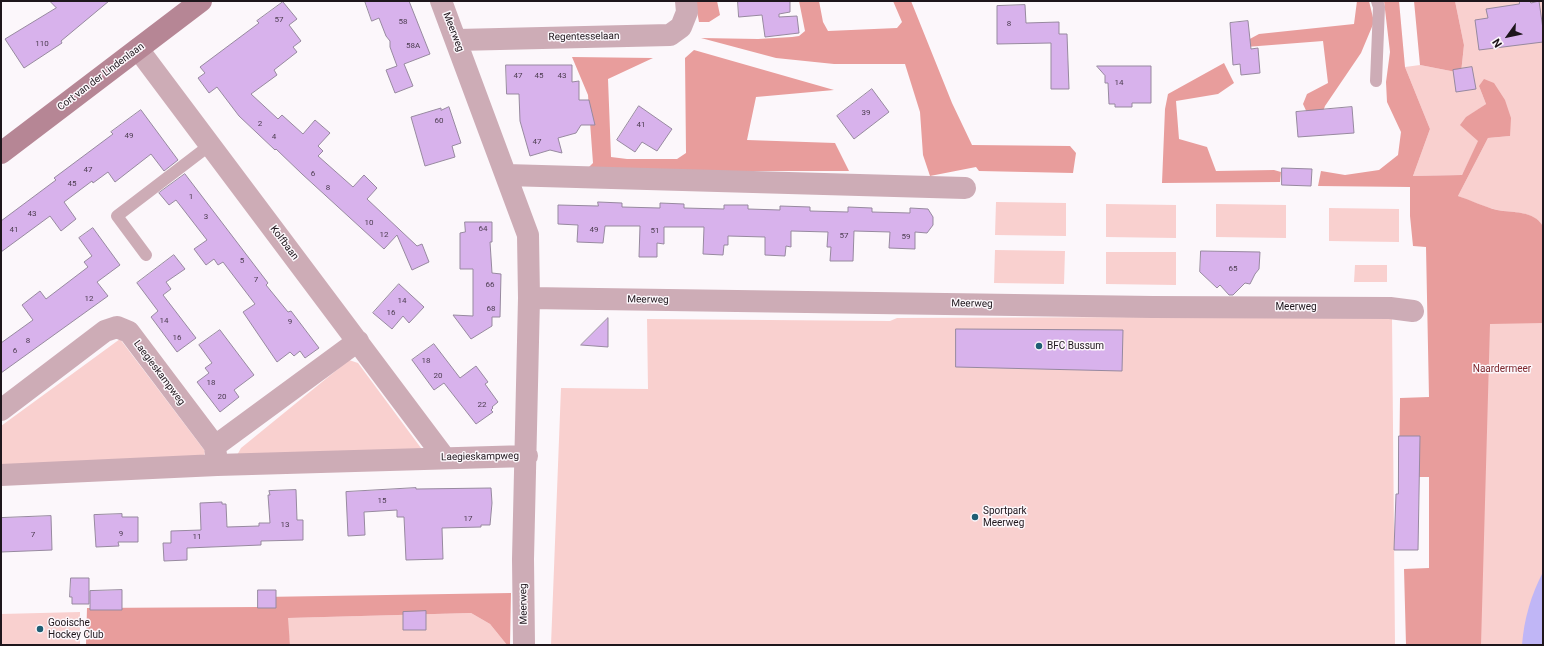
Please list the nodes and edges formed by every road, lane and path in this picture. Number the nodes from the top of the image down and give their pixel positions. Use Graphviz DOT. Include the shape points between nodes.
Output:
graph roads {
  1 [pos="202,1"];
  2 [pos="441,1"];
  3 [pos="686,1"];
  4 [pos="1378,1"];
  5 [pos="457,40"];
  6 [pos="138,49"];
  7 [pos="1376,81"];
  8 [pos="210,145"];
  9 [pos="1,153"];
  10 [pos="506,175"];
  11 [pos="965,188"];
  12 [pos="146,255"];
  13 [pos="530,298"];
  14 [pos="1414,311"];
  15 [pos="358,341"];
  16 [pos="1,410"];
  17 [pos="216,455"];
  18 [pos="527,456"];
  19 [pos="444,457"];
  20 [pos="1,475"];
  21 [pos="524,645"];
  1 -- 6 [label="main road, Cort van der Lindenlaan"];
  2 -- 5 [label="street, Meerweg"];
  3 -- 5 [label="street, Regentesselaan" via="687,12 681,27 670,35"];
  4 -- 7 [label="lane"];
  5 -- 10 [label="street, Meerweg"];
  6 -- 8 [label="street, Kolfbaan"];
  6 -- 9 [label="main road, Cort van der Lindenlaan"];
  8 -- 12 [label="lane" via="117,216"];
  8 -- 15 [label="street, Kolfbaan"];
  10 -- 11 [label="street"];
  10 -- 13 [label="street, Meerweg" via="528,235"];
  13 -- 14 [label="street, Meerweg" via="1390,308"];
  13 -- 18 [label="street, Meerweg"];
  15 -- 17 [label="street"];
  15 -- 19 [label="street, Kolfbaan"];
  16 -- 17 [label="street, Laegieskampweg" via="105,331 117,327 129,332"];
  17 -- 19 [label="street, Laegieskampweg"];
  17 -- 20 [label="street, Laegieskampweg"];
  18 -- 19 [label="street, Laegieskampweg"];
  18 -- 21 [label="street, Meerweg" via="523,559"];
}
